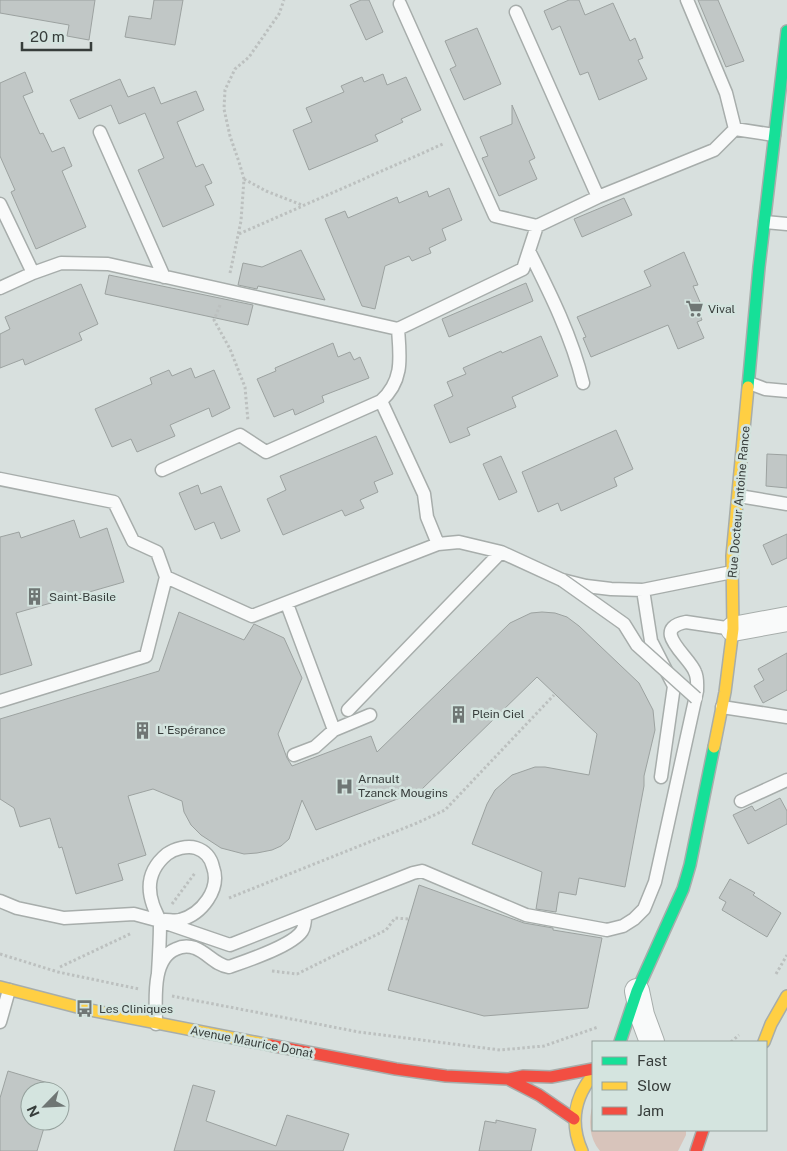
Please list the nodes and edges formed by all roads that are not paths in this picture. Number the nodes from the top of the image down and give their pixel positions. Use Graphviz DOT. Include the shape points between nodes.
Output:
graph roads {
  1 [pos="687,0"];
  2 [pos="400,4"];
  3 [pos="516,12"];
  4 [pos="787,31"];
  5 [pos="734,129"];
  6 [pos="100,132"];
  7 [pos="774,135"];
  8 [pos="598,197"];
  9 [pos="0,204"];
  10 [pos="765,222"];
  11 [pos="787,224"];
  12 [pos="537,226"];
  13 [pos="529,251"];
  14 [pos="33,273"];
  15 [pos="164,277"];
  16 [pos="0,288"];
  17 [pos="398,328"];
  18 [pos="583,383"];
  19 [pos="749,383"];
  20 [pos="787,391"];
  21 [pos="381,401"];
  22 [pos="162,470"];
  23 [pos="0,479"];
  24 [pos="739,496"];
  25 [pos="787,504"];
  26 [pos="438,544"];
  27 [pos="501,552"];
  28 [pos="732,572"];
  29 [pos="166,577"];
  30 [pos="562,580"];
  31 [pos="643,590"];
  32 [pos="287,604"];
  33 [pos="787,619"];
  34 [pos="733,630"];
  35 [pos="696,698"];
  36 [pos="0,701"];
  37 [pos="722,707"];
  38 [pos="348,710"];
  39 [pos="370,715"];
  40 [pos="787,717"];
  41 [pos="334,730"];
  42 [pos="294,755"];
  43 [pos="661,777"];
  44 [pos="787,780"];
  45 [pos="741,801"];
  46 [pos="0,901"];
  47 [pos="305,916"];
  48 [pos="160,921"];
  49 [pos="158,973"];
  50 [pos="5,988"];
  51 [pos="636,991"];
  52 [pos="787,996"];
  53 [pos="0,1022"];
  54 [pos="156,1024"];
  55 [pos="771,1024"];
  56 [pos="620,1041"];
  57 [pos="652,1041"];
  58 [pos="753,1041"];
  59 [pos="764,1041"];
  60 [pos="592,1069"];
  61 [pos="592,1076"];
  62 [pos="508,1079"];
  63 [pos="574,1119"];
  64 [pos="703,1131"];
  65 [pos="582,1151"];
  66 [pos="696,1151"];
  1 -- 5 [label="lane" via="726,93"];
  2 -- 12 [label="lane" via="495,216"];
  3 -- 8 [label="lane"];
  4 -- 7 [label="street, Rue Docteur Antoine Rance"];
  5 -- 7 [label="lane"];
  5 -- 8 [label="lane" via="714,150"];
  6 -- 15 [label="lane"];
  7 -- 10 [label="street, Rue Docteur Antoine Rance"];
  8 -- 12 [label="lane"];
  9 -- 14 [label="lane"];
  10 -- 11 [label="lane"];
  10 -- 19 [label="street, Rue Docteur Antoine Rance"];
  12 -- 13 [label="lane"];
  13 -- 17 [label="lane" via="523,269"];
  13 -- 18 [label="lane" via="576,357"];
  14 -- 15 [label="lane" via="61,263 108,264"];
  14 -- 16 [label="lane"];
  15 -- 17 [label="lane"];
  17 -- 21 [label="lane" via="400,365 391,392"];
  19 -- 20 [label="lane" via="765,389"];
  19 -- 24 [label="street, Rue Docteur Antoine Rance"];
  21 -- 22 [label="lane" via="266,452 240,435"];
  21 -- 26 [label="lane" via="424,494 427,517"];
  23 -- 29 [label="lane" via="114,502 133,542 157,552"];
  24 -- 25 [label="lane"];
  24 -- 28 [label="street, Rue Docteur Antoine Rance"];
  26 -- 27 [label="lane" via="459,542"];
  26 -- 32 [label="lane"];
  27 -- 30 [label="lane"];
  27 -- 38 [label="lane"];
  28 -- 31 [label="lane"];
  28 -- 34 [label="street, Rue Docteur Antoine Rance"];
  29 -- 32 [label="lane" via="252,616"];
  29 -- 36 [label="lane" via="146,656"];
  30 -- 31 [label="lane" via="610,589"];
  30 -- 35 [label="lane, bridge" via="624,624 637,645"];
  31 -- 43 [label="lane" via="651,641 674,686"];
  32 -- 41 [label="lane"];
  33 -- 34 [label="street"];
  34 -- 35 [label="lane" via="686,622 672,630 673,642 695,672"];
  34 -- 37 [label="street, Rue Docteur Antoine Rance"];
  35 -- 47 [label="lane" via="655,882 644,909 623,926 607,930 526,915 422,870"];
  37 -- 40 [label="lane"];
  37 -- 51 [label="street, Rue Docteur Antoine Rance" via="684,889"];
  39 -- 41 [label="lane"];
  41 -- 42 [label="lane" via="315,747"];
  44 -- 45 [label="lane"];
  46 -- 48 [label="lane" via="64,918 134,914"];
  47 -- 48 [label="lane" via="230,945"];
  47 -- 49 [label="lane" via="302,931 294,939 243,962 222,966 196,949 181,946 167,956"];
  48 -- 48 [label="lane" via="180,920 198,911 214,888 213,867 200,849 183,847 171,852 154,868 150,877 150,896"];
  48 -- 49 [label="lane"];
  49 -- 54 [label="lane"];
  50 -- 53 [label="lane"];
  50 -- 54 [label="street, Avenue Maurice Donat"];
  51 -- 56 [label="street, Rue Docteur Antoine Rance"];
  51 -- 57 [label="street"];
  52 -- 55 [label="street"];
  54 -- 62 [label="street, Avenue Maurice Donat" via="396,1069 446,1076"];
  55 -- 58 [label="street"];
  55 -- 59 [label="street"];
  60 -- 62 [label="street, Avenue Maurice Donat" via="551,1077"];
  61 -- 63 [label="street" via="577,1100"];
  62 -- 63 [label="street"];
  63 -- 65 [label="street"];
  64 -- 66 [label="street"];
}
